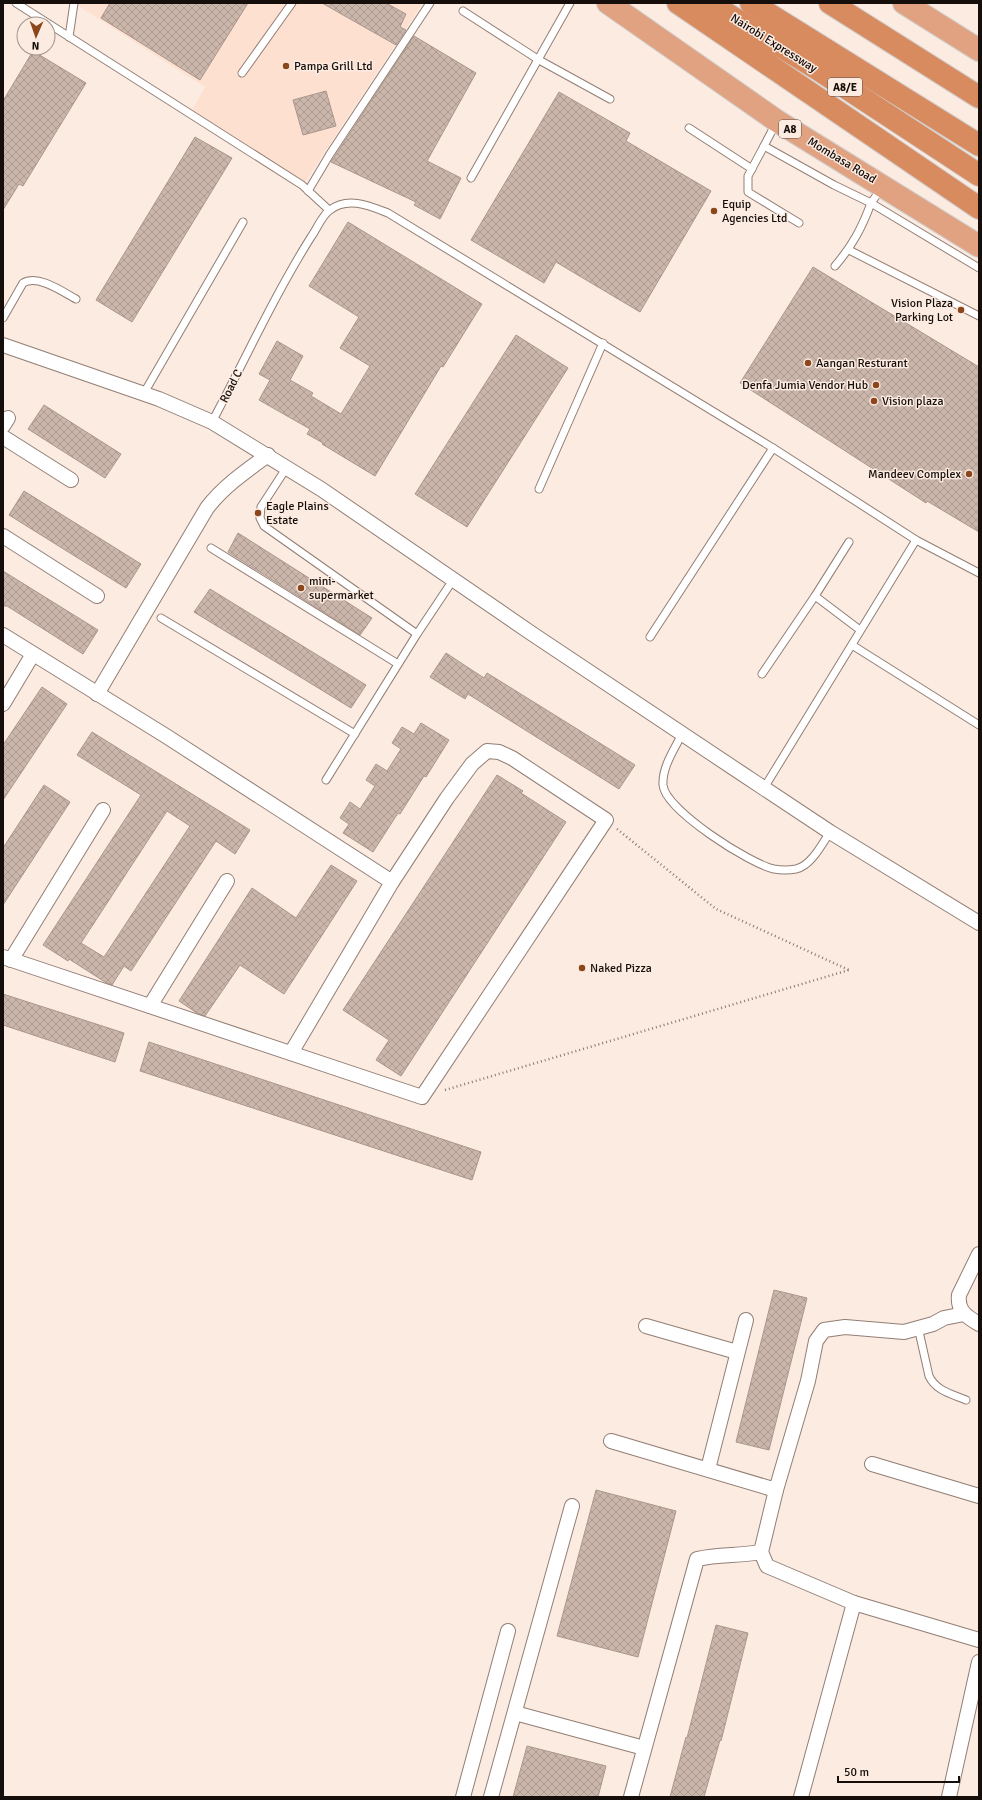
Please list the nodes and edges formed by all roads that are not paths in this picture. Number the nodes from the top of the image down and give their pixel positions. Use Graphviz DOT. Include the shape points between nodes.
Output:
graph roads {
  1 [pos="16,3"];
  2 [pos="74,3"];
  3 [pos="292,3"];
  4 [pos="430,3"];
  5 [pos="570,3"];
  6 [pos="608,3"];
  7 [pos="678,3"];
  8 [pos="709,3"];
  9 [pos="751,3"];
  10 [pos="830,3"];
  11 [pos="904,3"];
  12 [pos="463,10"];
  13 [pos="69,37"];
  14 [pos="979,50"];
  15 [pos="539,60"];
  16 [pos="242,74"];
  17 [pos="979,97"];
  18 [pos="610,99"];
  19 [pos="777,121"];
  20 [pos="689,128"];
  21 [pos="979,145"];
  22 [pos="764,146"];
  23 [pos="752,169"];
  24 [pos="979,174"];
  25 [pos="471,178"];
  26 [pos="308,191"];
  27 [pos="877,194"];
  28 [pos="979,208"];
  29 [pos="329,210"];
  30 [pos="243,222"];
  31 [pos="799,223"];
  32 [pos="979,246"];
  33 [pos="849,250"];
  34 [pos="835,266"];
  35 [pos="979,268"];
  36 [pos="76,299"];
  37 [pos="979,316"];
  38 [pos="3,318"];
  39 [pos="603,343"];
  40 [pos="3,345"];
  41 [pos="144,393"];
  42 [pos="212,422"];
  43 [pos="3,437"];
  44 [pos="773,448"];
  45 [pos="268,455"];
  46 [pos="287,467"];
  47 [pos="71,480"];
  48 [pos="539,489"];
  49 [pos="3,536"];
  50 [pos="916,540"];
  51 [pos="849,542"];
  52 [pos="211,548"];
  53 [pos="979,573"];
  54 [pos="454,580"];
  55 [pos="97,596"];
  56 [pos="815,596"];
  57 [pos="161,618"];
  58 [pos="860,630"];
  59 [pos="417,634"];
  60 [pos="3,635"];
  61 [pos="650,637"];
  62 [pos="852,645"];
  63 [pos="33,654"];
  64 [pos="398,664"];
  65 [pos="762,674"];
  66 [pos="97,694"];
  67 [pos="3,704"];
  68 [pos="979,725"];
  69 [pos="355,734"];
  70 [pos="682,734"];
  71 [pos="326,780"];
  72 [pos="764,788"];
  73 [pos="103,810"];
  74 [pos="830,832"];
  75 [pos="227,881"];
  76 [pos="392,882"];
  77 [pos="979,923"];
  78 [pos="7,959"];
  79 [pos="150,1006"];
  80 [pos="291,1053"];
  81 [pos="979,1254"];
  82 [pos="964,1314"];
  83 [pos="746,1320"];
  84 [pos="979,1324"];
  85 [pos="646,1326"];
  86 [pos="918,1327"];
  87 [pos="737,1352"];
  88 [pos="966,1400"];
  89 [pos="611,1441"];
  90 [pos="872,1464"];
  91 [pos="708,1468"];
  92 [pos="776,1490"];
  93 [pos="979,1496"];
  94 [pos="572,1506"];
  95 [pos="761,1552"];
  96 [pos="854,1602"];
  97 [pos="508,1631"];
  98 [pos="979,1640"];
  99 [pos="979,1662"];
  100 [pos="515,1713"];
  101 [pos="644,1748"];
  102 [pos="463,1797"];
  103 [pos="491,1797"];
  104 [pos="631,1797"];
  105 [pos="801,1797"];
  106 [pos="949,1797"];
  1 -- 13 [label="lane"];
  2 -- 13 [label="lane"];
  3 -- 16 [label="lane"];
  4 -- 26 [label="lane"];
  5 -- 15 [label="lane"];
  6 -- 19 [label="highway, Mombasa Road / A8"];
  7 -- 28 [label="highway"];
  8 -- 24 [label="highway, Nairobi Expressway / A8/E" via="816,68"];
  9 -- 21 [label="highway, Nairobi Expressway / A8/E"];
  10 -- 17 [label="highway"];
  11 -- 14 [label="highway"];
  12 -- 15 [label="lane"];
  13 -- 26 [label="lane"];
  15 -- 18 [label="lane"];
  15 -- 25 [label="lane"];
  19 -- 22 [label="lane"];
  19 -- 27 [label="highway, Mombasa Road / A8"];
  20 -- 23 [label="lane"];
  22 -- 23 [label="lane"];
  22 -- 27 [label="lane" via="834,185"];
  23 -- 31 [label="lane" via="748,176 748,192"];
  26 -- 29 [label="lane"];
  27 -- 32 [label="highway, Mombasa Road / A8"];
  27 -- 33 [label="lane"];
  27 -- 35 [label="lane"];
  29 -- 39 [label="lane" via="358,203 388,213"];
  29 -- 42 [label="lane, Road C" via="296,260"];
  30 -- 41 [label="lane"];
  33 -- 34 [label="lane"];
  33 -- 37 [label="lane"];
  36 -- 38 [label="lane" via="52,285 27,281 23,283"];
  39 -- 44 [label="lane"];
  39 -- 48 [label="lane"];
  40 -- 41 [label="street"];
  41 -- 42 [label="street"];
  42 -- 45 [label="street"];
  43 -- 47 [label="street"];
  44 -- 50 [label="lane"];
  44 -- 61 [label="lane"];
  45 -- 46 [label="street"];
  45 -- 66 [label="street" via="241,474 217,495 207,508"];
  46 -- 54 [label="street"];
  46 -- 59 [label="lane" via="261,507 260,518 264,526"];
  49 -- 55 [label="street"];
  50 -- 53 [label="lane"];
  50 -- 58 [label="lane"];
  51 -- 56 [label="lane"];
  52 -- 64 [label="lane"];
  54 -- 59 [label="lane"];
  54 -- 70 [label="street"];
  56 -- 58 [label="lane"];
  56 -- 65 [label="lane"];
  57 -- 69 [label="lane"];
  58 -- 62 [label="lane"];
  59 -- 64 [label="lane"];
  60 -- 63 [label="street"];
  62 -- 68 [label="lane"];
  62 -- 72 [label="lane"];
  63 -- 66 [label="street"];
  63 -- 67 [label="street"];
  64 -- 69 [label="lane"];
  66 -- 76 [label="street"];
  69 -- 71 [label="lane"];
  70 -- 72 [label="street"];
  70 -- 74 [label="lane" via="665,767 663,786 673,805 725,845 775,869 796,869 806,865"];
  72 -- 74 [label="street"];
  73 -- 78 [label="street"];
  74 -- 77 [label="street"];
  75 -- 79 [label="street"];
  76 -- 80 [label="street"];
  76 -- 80 [label="street" via="447,798 472,764 487,751 499,752 512,758 606,820 422,1097"];
  78 -- 79 [label="street"];
  79 -- 80 [label="street"];
  81 -- 82 [label="street" via="959,1295 958,1301"];
  82 -- 84 [label="street"];
  82 -- 86 [label="street"];
  83 -- 87 [label="street"];
  85 -- 87 [label="street"];
  86 -- 88 [label="lane" via="932,1383 938,1389"];
  86 -- 92 [label="street" via="904,1332 844,1327 824,1330 816,1342 808,1381"];
  87 -- 91 [label="street"];
  89 -- 91 [label="street"];
  90 -- 93 [label="street"];
  91 -- 92 [label="street"];
  92 -- 95 [label="street"];
  94 -- 100 [label="street"];
  95 -- 96 [label="street" via="767,1566"];
  95 -- 101 [label="street" via="739,1556 714,1555 697,1559"];
  96 -- 98 [label="street"];
  96 -- 105 [label="street"];
  97 -- 102 [label="street"];
  99 -- 106 [label="street"];
  100 -- 101 [label="street"];
  100 -- 103 [label="street"];
  101 -- 104 [label="street"];
}
